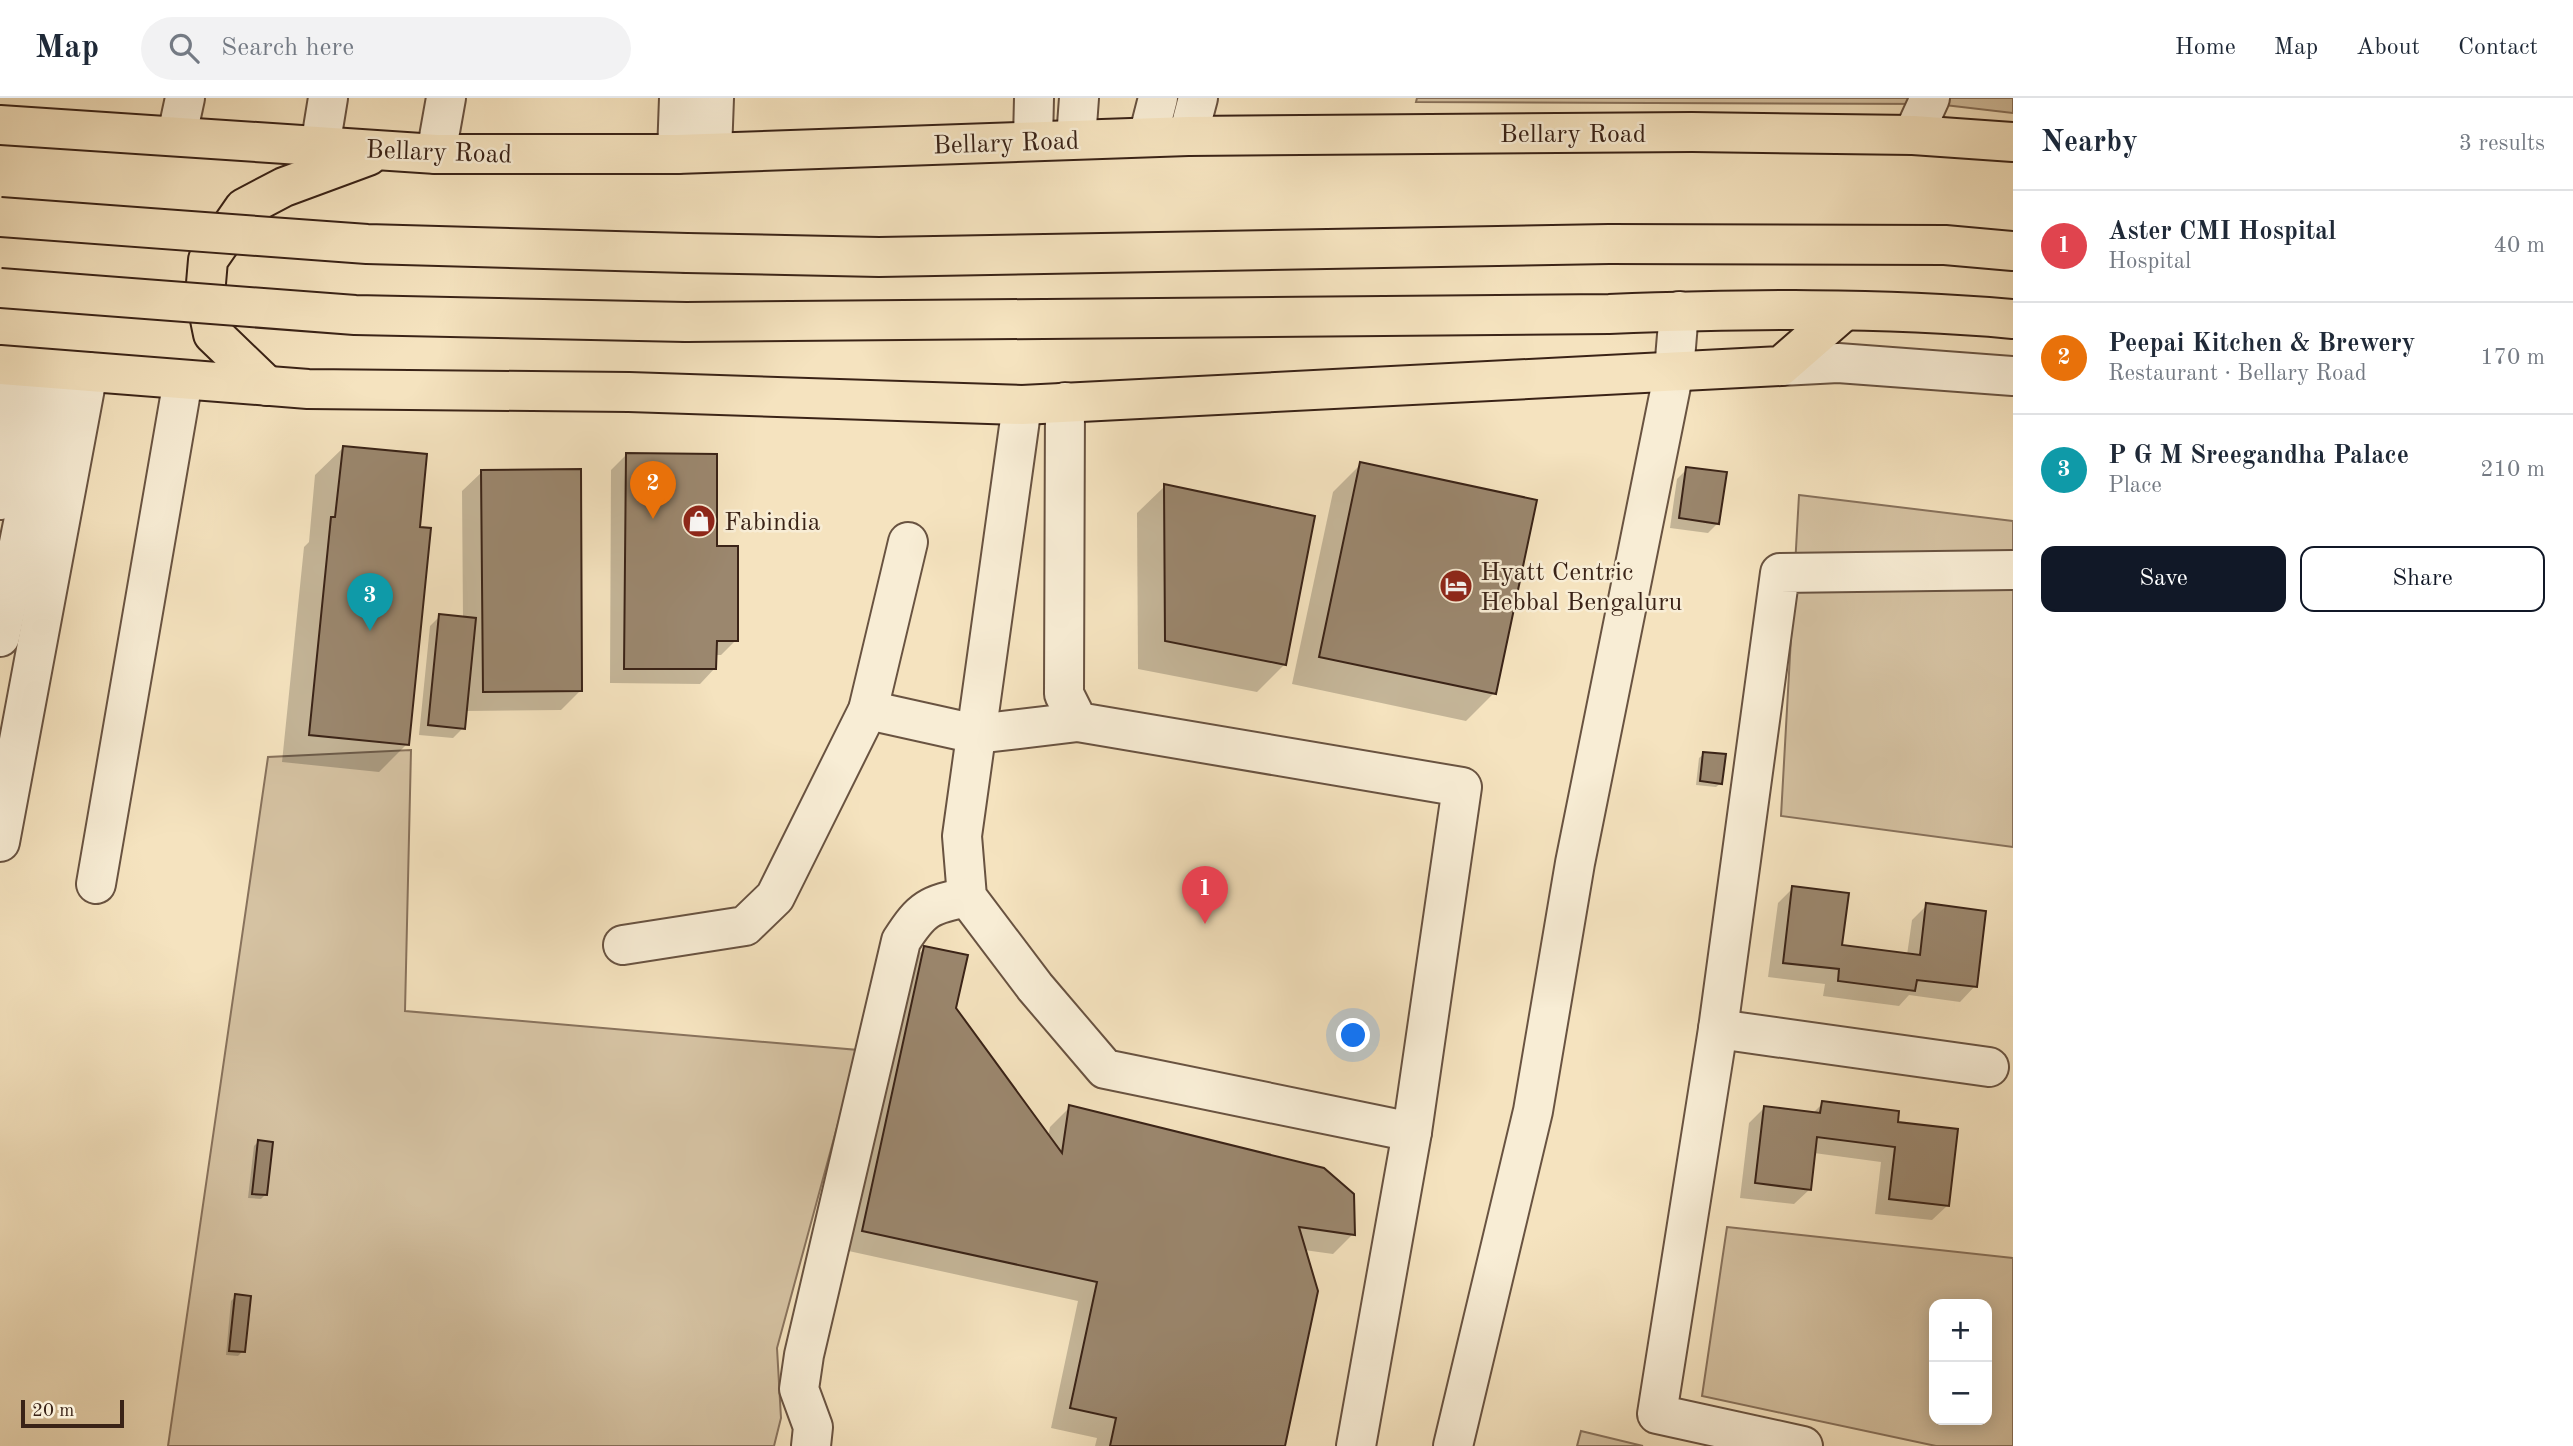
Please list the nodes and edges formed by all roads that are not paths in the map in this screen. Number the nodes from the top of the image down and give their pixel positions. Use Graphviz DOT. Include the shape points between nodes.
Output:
graph roads {
  1 [pos="185,98"];
  2 [pos="328,98"];
  3 [pos="446,98"];
  4 [pos="679,98"];
  5 [pos="714,98"];
  6 [pos="1034,98"];
  7 [pos="1079,98"];
  8 [pos="1158,98"];
  9 [pos="1198,98"];
  10 [pos="1930,98"];
  11 [pos="0,125"];
  12 [pos="177,135"];
  13 [pos="1913,135"];
  14 [pos="1188,136"];
  15 [pos="1148,137"];
  16 [pos="1076,139"];
  17 [pos="1033,140"];
  18 [pos="2013,142"];
  19 [pos="320,147"];
  20 [pos="383,150"];
  21 [pos="694,153"];
  22 [pos="436,154"];
  23 [pos="0,217"];
  24 [pos="2013,251"];
  25 [pos="0,288"];
  26 [pos="1678,311"];
  27 [pos="1844,311"];
  28 [pos="2013,319"];
  29 [pos="1781,366"];
  30 [pos="41,368"];
  31 [pos="1674,371"];
  32 [pos="2013,376"];
  33 [pos="183,380"];
  34 [pos="267,386"];
  35 [pos="1065,402"];
  36 [pos="1022,405"];
  37 [pos="0,500"];
  38 [pos="908,542"];
  39 [pos="2013,570"];
  40 [pos="0,637"];
  41 [pos="868,710"];
  42 [pos="1078,722"];
  43 [pos="976,734"];
  44 [pos="0,842"];
  45 [pos="96,884"];
  46 [pos="967,897"];
  47 [pos="623,945"];
  48 [pos="1718,1029"];
  49 [pos="1989,1067"];
  50 [pos="1412,1132"];
  51 [pos="811,1446"];
  52 [pos="1356,1446"];
  53 [pos="1453,1446"];
  54 [pos="1803,1446"];
  1 -- 12 [label="street"];
  2 -- 19 [label="street"];
  3 -- 22 [label="street"];
  4 -- 21 [label="street"];
  5 -- 21 [label="street"];
  6 -- 17 [label="street"];
  7 -- 16 [label="street"];
  8 -- 15 [label="street"];
  9 -- 14 [label="street"];
  10 -- 13 [label="street"];
  11 -- 12 [label="highway, Bellary Road"];
  12 -- 19 [label="highway, Bellary Road"];
  13 -- 14 [label="highway, Bellary Road"];
  13 -- 18 [label="highway, Bellary Road"];
  14 -- 15 [label="highway, Bellary Road"];
  15 -- 16 [label="highway, Bellary Road"];
  16 -- 17 [label="highway, Bellary Road"];
  17 -- 21 [label="highway, Bellary Road"];
  19 -- 20 [label="highway, Bellary Road"];
  20 -- 22 [label="highway, Bellary Road"];
  20 -- 34 [label="highway" via="284,187 244,208 208,260 205,295 213,334"];
  21 -- 22 [label="highway, Bellary Road"];
  23 -- 24 [label="highway, bridge" via="367,244 879,257 1609,244 1945,245"];
  25 -- 26 [label="highway, bridge" via="355,315 596,322"];
  26 -- 27 [label="highway"];
  26 -- 31 [label="street"];
  27 -- 28 [label="highway"];
  27 -- 29 [label="highway"];
  29 -- 31 [label="highway"];
  29 -- 32 [label="street" via="1838,363"];
  30 -- 33 [label="highway"];
  30 -- 37 [label="street"];
  30 -- 40 [label="street"];
  30 -- 44 [label="street"];
  31 -- 35 [label="highway"];
  31 -- 53 [label="street" via="1575,863 1533,1111"];
  33 -- 34 [label="highway"];
  33 -- 45 [label="street"];
  34 -- 36 [label="highway"];
  35 -- 36 [label="highway"];
  35 -- 42 [label="street" via="1064,694"];
  36 -- 43 [label="street"];
  38 -- 41 [label="street"];
  39 -- 48 [label="street" via="1780,573"];
  41 -- 43 [label="street"];
  41 -- 47 [label="street" via="775,897 762,911 745,926"];
  42 -- 43 [label="street"];
  42 -- 50 [label="street" via="1462,787"];
  43 -- 46 [label="street" via="962,836"];
  46 -- 50 [label="street" via="1105,1069"];
  46 -- 51 [label="street" via="941,902 918,915 901,941 804,1355 799,1389 813,1427"];
  48 -- 49 [label="street"];
  48 -- 54 [label="street" via="1657,1414"];
  50 -- 52 [label="street"];
}
